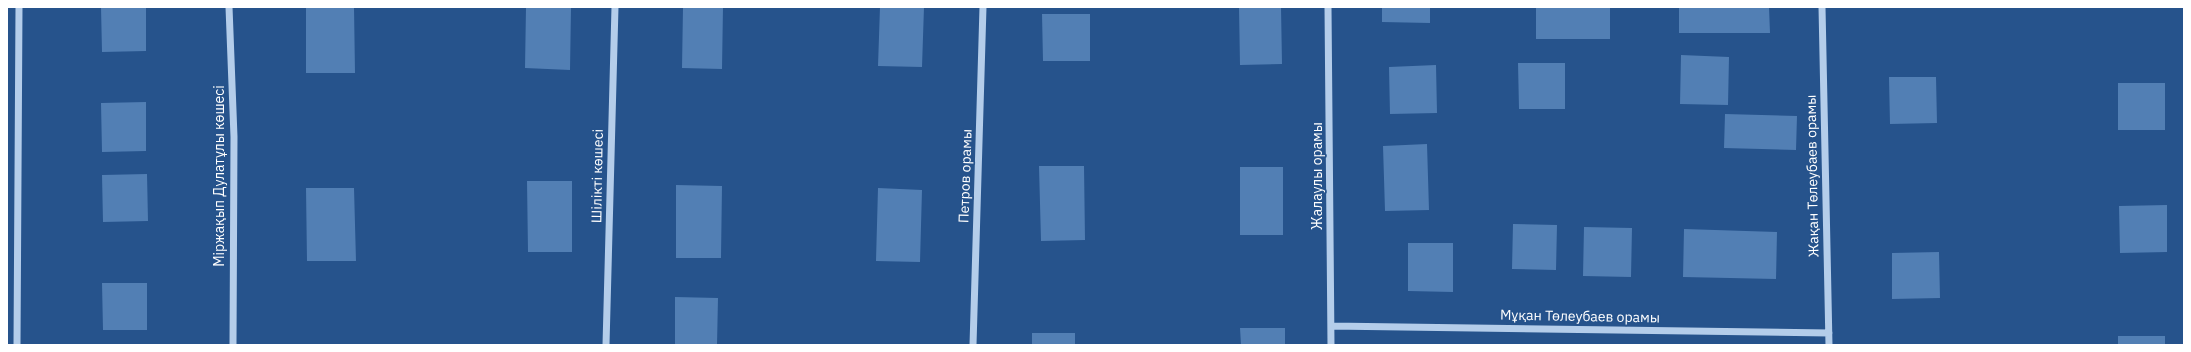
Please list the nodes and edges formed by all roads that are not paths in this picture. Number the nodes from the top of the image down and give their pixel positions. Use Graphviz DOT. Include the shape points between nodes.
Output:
graph roads {
  1 [pos="19,7"];
  2 [pos="229,7"];
  3 [pos="614,7"];
  4 [pos="983,7"];
  5 [pos="1328,7"];
  6 [pos="1822,7"];
  7 [pos="1331,326"];
  8 [pos="1829,333"];
  9 [pos="17,345"];
  10 [pos="233,345"];
  11 [pos="606,345"];
  12 [pos="973,345"];
  13 [pos="1331,345"];
  14 [pos="1829,345"];
  1 -- 9 [label="street"];
  2 -- 10 [label="street, Міржақып Дулатұлы көшесі" via="234,136"];
  3 -- 11 [label="street, Шілікті көшесі"];
  4 -- 12 [label="street, Петров орамы"];
  5 -- 7 [label="street, Жалаулы орамы"];
  6 -- 8 [label="street, Жақан Төлеубаев орамы"];
  7 -- 8 [label="street, Мұқан Төлеубаев орамы"];
  7 -- 13 [label="street, Жалаулы орамы"];
  8 -- 14 [label="street, Жақан Төлеубаев орамы"];
}
